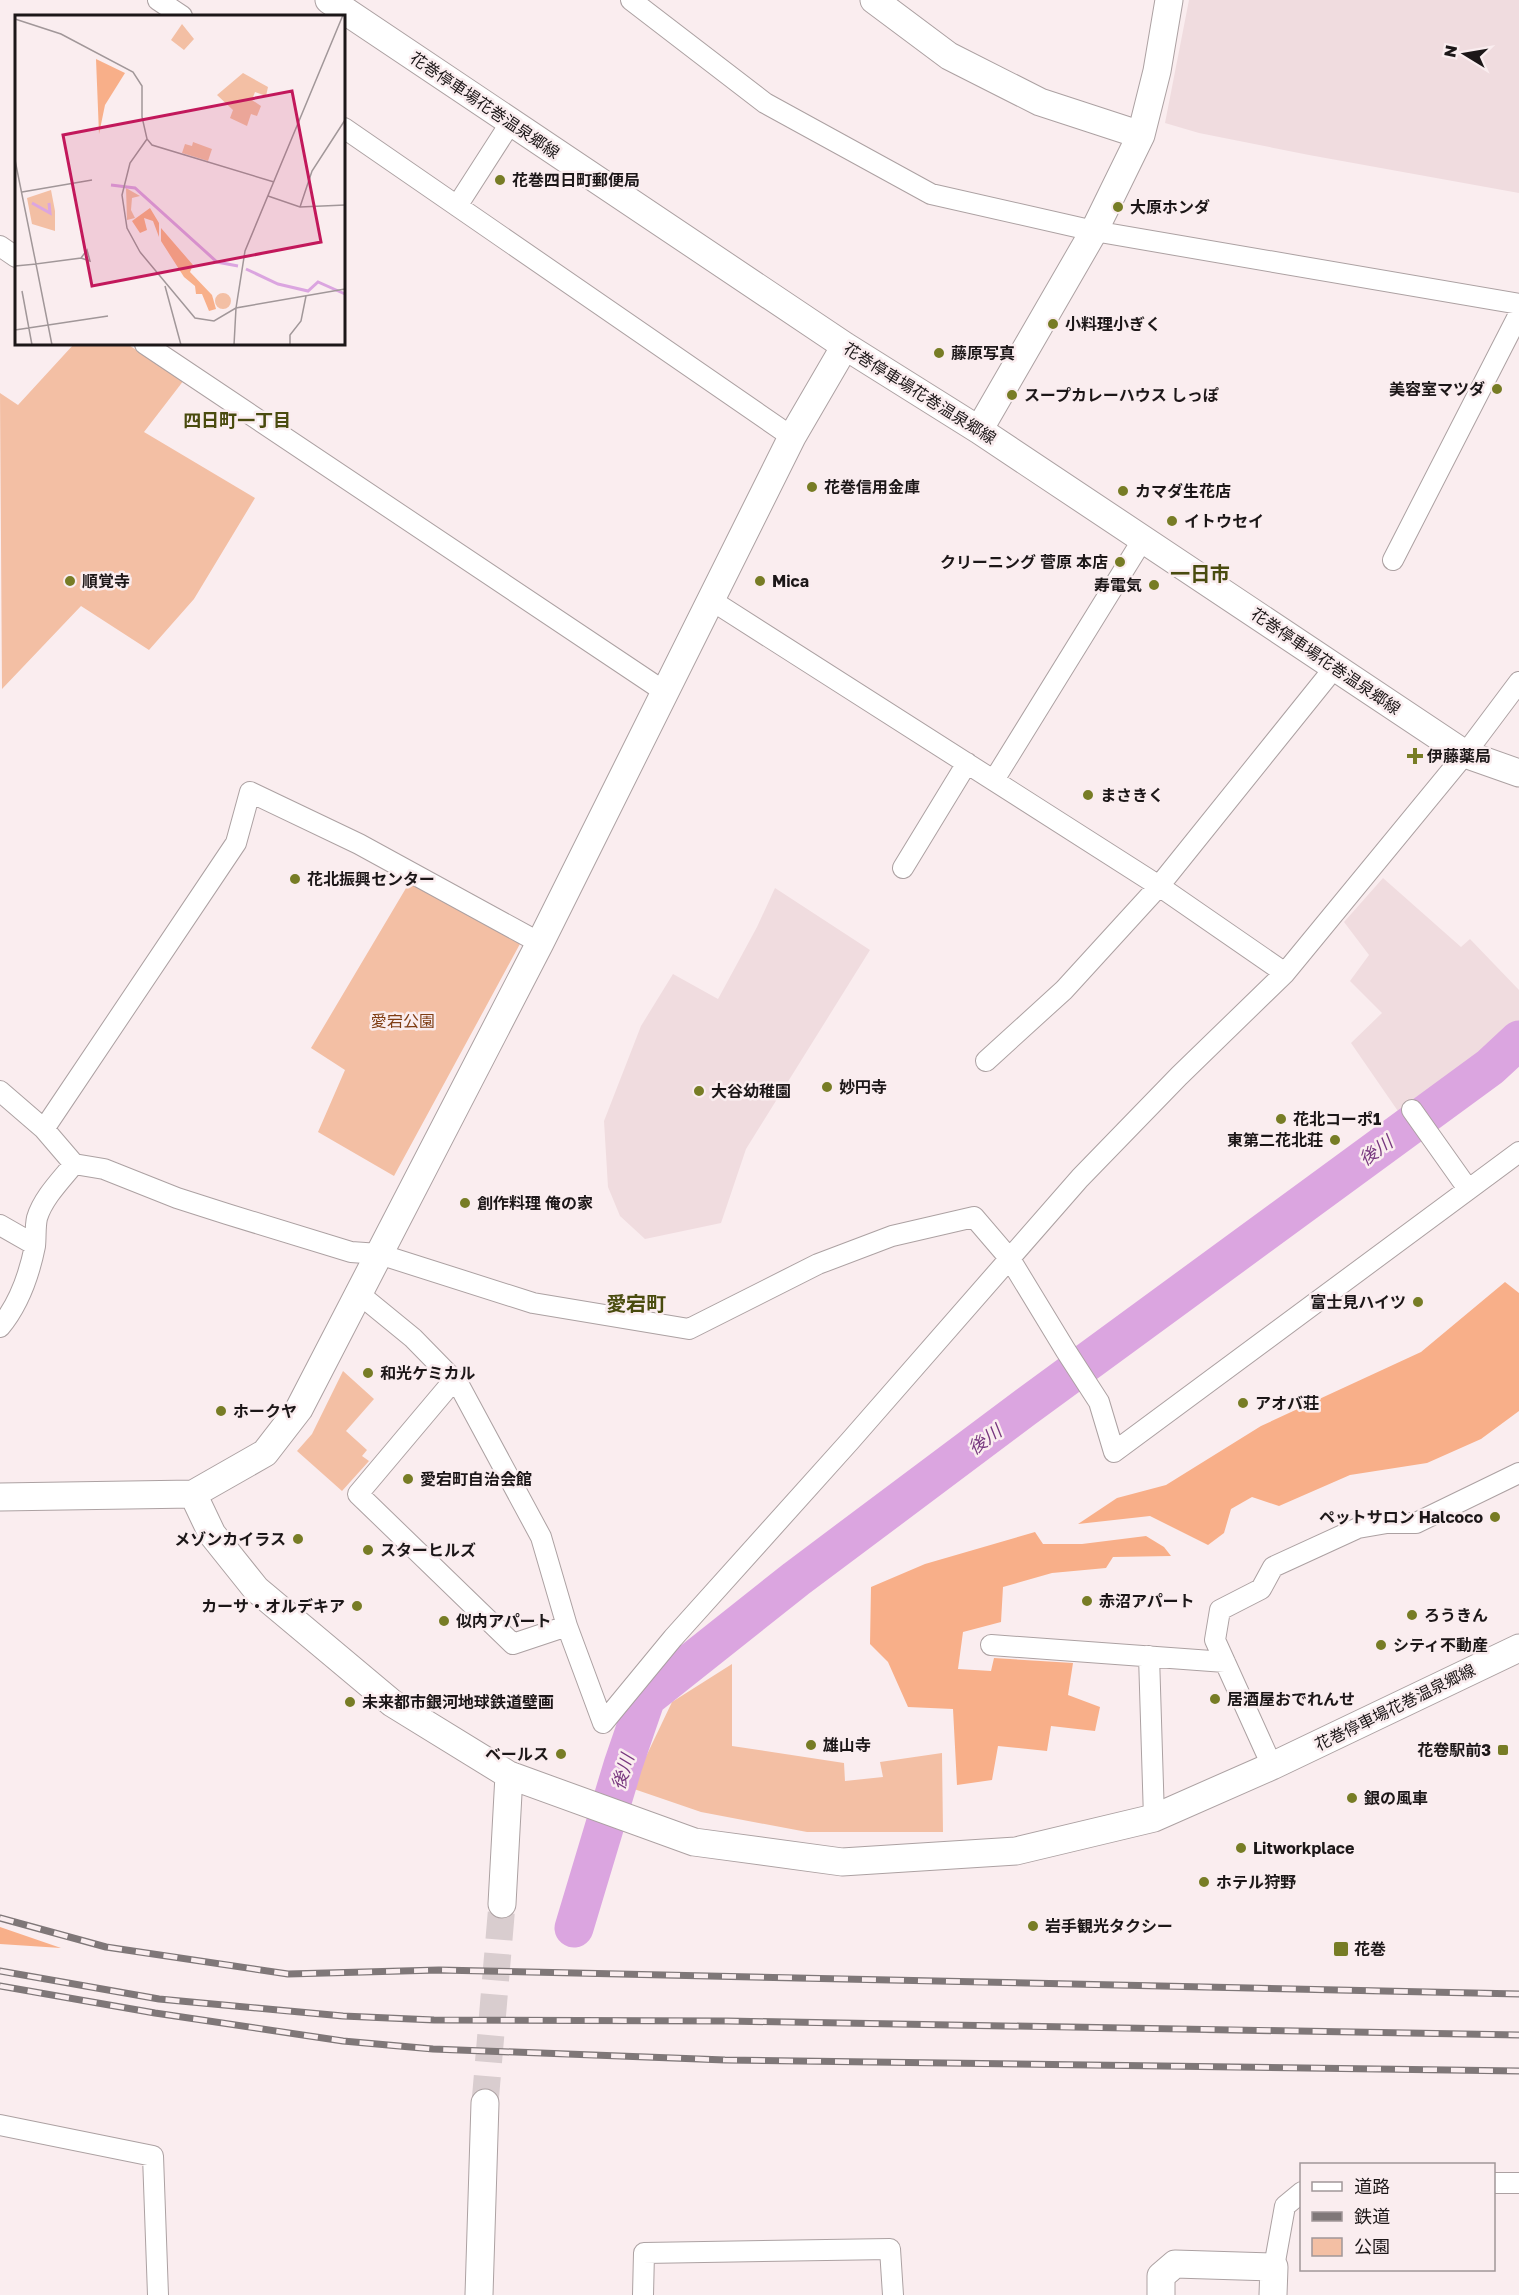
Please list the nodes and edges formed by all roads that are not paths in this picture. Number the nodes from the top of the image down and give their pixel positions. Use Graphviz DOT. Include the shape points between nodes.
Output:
graph roads {
  1 [pos="158,0"];
  2 [pos="329,0"];
  3 [pos="631,0"];
  4 [pos="874,0"];
  5 [pos="1170,0"];
  6 [pos="180,15"];
  7 [pos="511,122"];
  8 [pos="345,129"];
  9 [pos="1142,135"];
  10 [pos="457,206"];
  11 [pos="1094,231"];
  12 [pos="0,246"];
  13 [pos="15,256"];
  14 [pos="1519,304"];
  15 [pos="1519,314"];
  16 [pos="146,345"];
  17 [pos="845,346"];
  18 [pos="979,430"];
  19 [pos="792,437"];
  20 [pos="1143,539"];
  21 [pos="1393,560"];
  22 [pos="711,600"];
  23 [pos="1335,667"];
  24 [pos="1519,682"];
  25 [pos="665,692"];
  26 [pos="1464,754"];
  27 [pos="967,764"];
  28 [pos="1519,773"];
  29 [pos="994,780"];
  30 [pos="903,868"];
  31 [pos="1159,886"];
  32 [pos="540,943"];
  33 [pos="1285,974"];
  34 [pos="986,1062"];
  35 [pos="0,1091"];
  36 [pos="1412,1110"];
  37 [pos="44,1129"];
  38 [pos="1519,1152"];
  39 [pos="74,1164"];
  40 [pos="1468,1190"];
  41 [pos="0,1225"];
  42 [pos="35,1245"];
  43 [pos="379,1254"];
  44 [pos="1010,1259"];
  45 [pos="358,1293"];
  46 [pos="0,1327"];
  47 [pos="454,1380"];
  48 [pos="1519,1473"];
  49 [pos="192,1494"];
  50 [pos="0,1497"];
  51 [pos="567,1626"];
  52 [pos="991,1645"];
  53 [pos="1519,1648"];
  54 [pos="1149,1656"];
  55 [pos="1225,1662"];
  56 [pos="1272,1766"];
  57 [pos="509,1775"];
  58 [pos="1154,1818"];
  59 [pos="502,1904"];
  60 [pos="485,2103"];
  61 [pos="0,2125"];
  62 [pos="1495,2183"];
  63 [pos="1519,2183"];
  64 [pos="1300,2194"];
  65 [pos="1274,2267"];
  66 [pos="158,2295"];
  67 [pos="479,2295"];
  68 [pos="643,2295"];
  69 [pos="893,2295"];
  70 [pos="1161,2295"];
  71 [pos="1273,2295"];
  1 -- 6 [label="street"];
  2 -- 7 [label="street, 花巻停車場花巻温泉郷線"];
  3 -- 11 [label="street" via="765,103 931,194"];
  4 -- 9 [label="street" via="949,56 1041,102"];
  5 -- 9 [label="street"];
  7 -- 10 [label="street"];
  7 -- 17 [label="street, 花巻停車場花巻温泉郷線"];
  8 -- 10 [label="street"];
  9 -- 11 [label="street"];
  10 -- 19 [label="street"];
  11 -- 14 [label="street"];
  11 -- 18 [label="street"];
  12 -- 13 [label="street"];
  15 -- 21 [label="street"];
  16 -- 25 [label="street"];
  17 -- 18 [label="street, 花巻停車場花巻温泉郷線"];
  17 -- 19 [label="street"];
  18 -- 20 [label="street, 花巻停車場花巻温泉郷線"];
  19 -- 22 [label="street"];
  20 -- 23 [label="street, 花巻停車場花巻温泉郷線"];
  20 -- 29 [label="street"];
  22 -- 25 [label="street"];
  22 -- 27 [label="street"];
  23 -- 26 [label="street, 花巻停車場花巻温泉郷線"];
  23 -- 31 [label="street"];
  24 -- 26 [label="street"];
  25 -- 32 [label="street"];
  26 -- 28 [label="street, 花巻停車場花巻温泉郷線"];
  26 -- 33 [label="street"];
  27 -- 29 [label="street"];
  27 -- 30 [label="street"];
  29 -- 31 [label="street"];
  31 -- 33 [label="street"];
  31 -- 34 [label="street" via="1064,990"];
  32 -- 37 [label="street" via="359,844 250,792 236,843"];
  32 -- 43 [label="street"];
  33 -- 44 [label="street" via="1121,1136"];
  35 -- 37 [label="street"];
  36 -- 40 [label="street"];
  37 -- 39 [label="street"];
  38 -- 40 [label="street"];
  39 -- 42 [label="street" via="52,1190 37,1218"];
  39 -- 43 [label="street" via="104,1168 177,1198 351,1252"];
  40 -- 44 [label="street" via="1114,1452 1100,1402"];
  41 -- 42 [label="street"];
  42 -- 46 [label="street" via="27,1279 13,1311"];
  43 -- 44 [label="street" via="533,1303 689,1329 818,1264 892,1236 974,1217"];
  43 -- 45 [label="street"];
  44 -- 51 [label="street" via="603,1722"];
  45 -- 47 [label="street" via="413,1338"];
  45 -- 49 [label="street" via="299,1409 265,1453"];
  47 -- 51 [label="street" via="541,1537"];
  47 -- 51 [label="street" via="358,1494 513,1644"];
  48 -- 55 [label="street" via="1416,1523 1358,1528 1273,1567 1261,1589 1220,1610 1215,1640"];
  49 -- 50 [label="street"];
  49 -- 57 [label="street, 花巻停車場花巻温泉郷線" via="212,1534 256,1588 392,1703"];
  52 -- 54 [label="street"];
  53 -- 56 [label="street, 花巻停車場花巻温泉郷線"];
  54 -- 55 [label="street"];
  54 -- 58 [label="street"];
  55 -- 56 [label="street"];
  56 -- 58 [label="street, 花巻停車場花巻温泉郷線"];
  57 -- 58 [label="street, 花巻停車場花巻温泉郷線" via="694,1842 843,1862 1016,1851"];
  57 -- 59 [label="street"];
  60 -- 67 [label="street"];
  61 -- 66 [label="street" via="153,2156"];
  62 -- 63 [label="street"];
  64 -- 65 [label="street" via="1285,2206"];
  65 -- 70 [label="street" via="1175,2264 1161,2276"];
  65 -- 71 [label="street"];
  68 -- 69 [label="street" via="644,2253 890,2249"];
}
